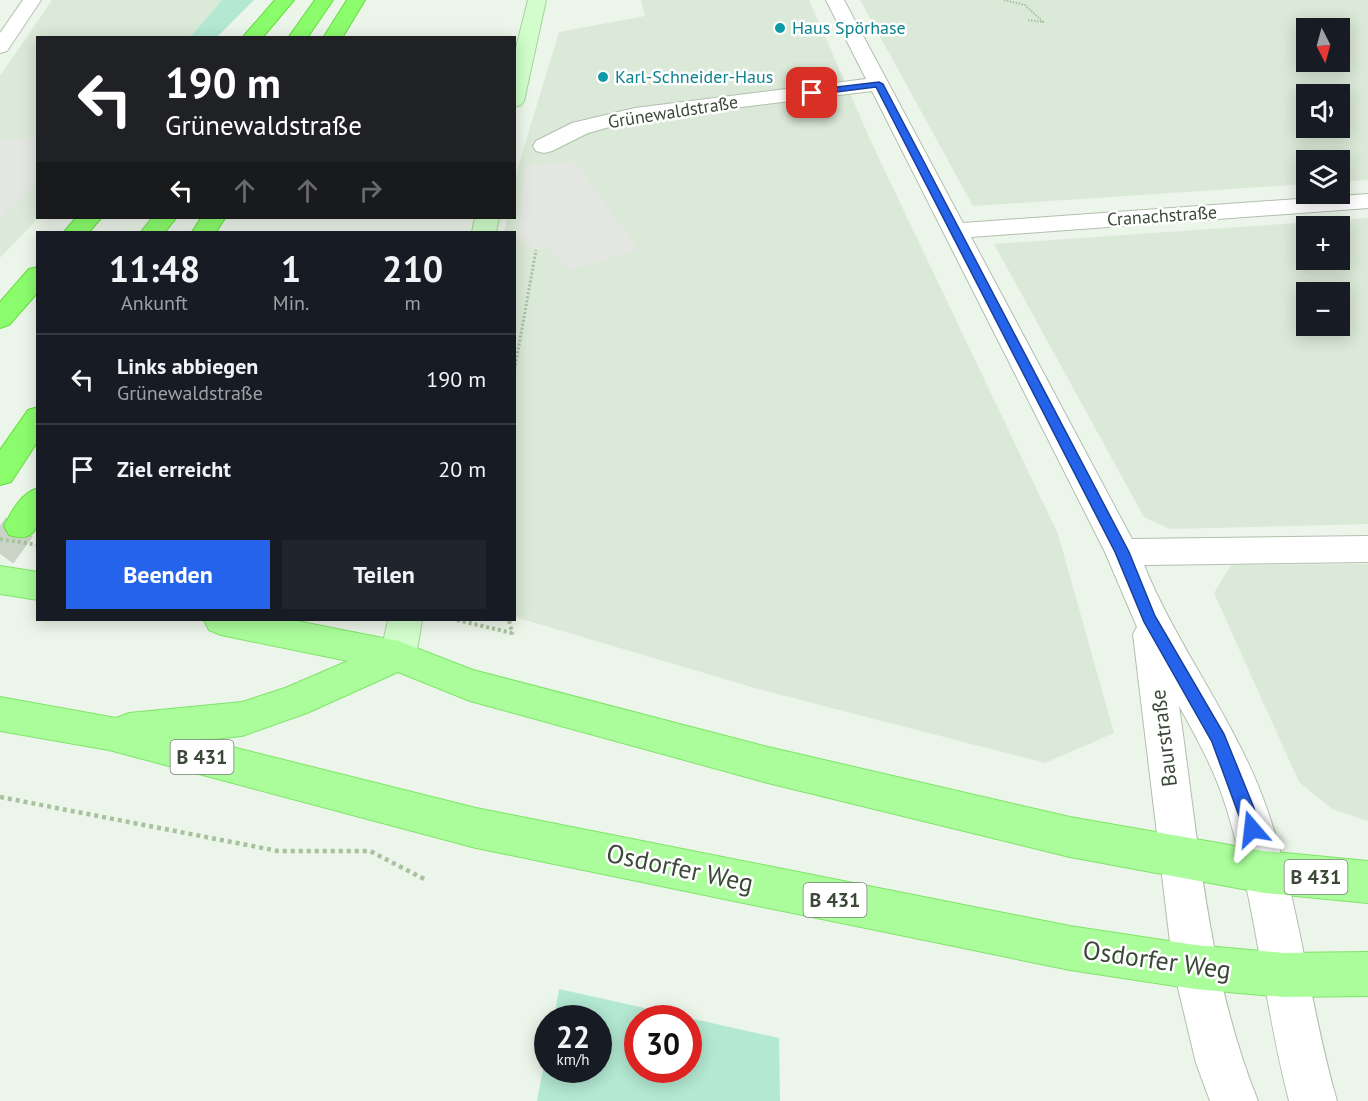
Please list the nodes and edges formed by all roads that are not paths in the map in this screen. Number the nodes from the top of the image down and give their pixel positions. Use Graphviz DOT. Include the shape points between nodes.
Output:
graph roads {
  1 [pos="32,0"];
  2 [pos="285,0"];
  3 [pos="324,0"];
  4 [pos="356,0"];
  5 [pos="537,0"];
  6 [pos="835,0"];
  7 [pos="253,36"];
  8 [pos="298,36"];
  9 [pos="333,36"];
  10 [pos="0,47"];
  11 [pos="879,84"];
  12 [pos="516,92"];
  13 [pos="544,146"];
  14 [pos="1368,201"];
  15 [pos="88,219"];
  16 [pos="163,219"];
  17 [pos="77,231"];
  18 [pos="154,231"];
  19 [pos="956,231"];
  20 [pos="36,277"];
  21 [pos="0,319"];
  22 [pos="36,420"];
  23 [pos="0,474"];
  24 [pos="36,504"];
  25 [pos="19,537"];
  26 [pos="1368,549"];
  27 [pos="1122,552"];
  28 [pos="0,580"];
  29 [pos="36,586"];
  30 [pos="1149,618"];
  31 [pos="226,621"];
  32 [pos="405,621"];
  33 [pos="398,656"];
  34 [pos="0,714"];
  35 [pos="109,733"];
  36 [pos="1179,858"];
  37 [pos="1264,872"];
  38 [pos="1368,882"];
  39 [pos="1195,967"];
  40 [pos="1368,974"];
  41 [pos="1283,975"];
  42 [pos="1234,1101"];
  43 [pos="1313,1101"];
  1 -- 10 [label="street"];
  2 -- 7 [label="highway"];
  3 -- 8 [label="highway"];
  4 -- 9 [label="highway"];
  5 -- 12 [label="main road"];
  6 -- 11 [label="street, Baurstraße"];
  11 -- 13 [label="street, Grünewaldstraße" via="635,114 580,128"];
  11 -- 19 [label="street, Baurstraße"];
  14 -- 19 [label="street, Cranachstraße"];
  15 -- 17 [label="highway"];
  16 -- 18 [label="highway"];
  19 -- 27 [label="street, Baurstraße"];
  20 -- 21 [label="highway"];
  22 -- 23 [label="highway"];
  24 -- 25 [label="highway"];
  26 -- 27 [label="street"];
  27 -- 30 [label="street, Baurstraße"];
  28 -- 29 [label="main road"];
  30 -- 36 [label="street, Baurstraße"];
  30 -- 37 [label="street, Baurstraße" via="1218,739 1246,808"];
  31 -- 33 [label="main road, B 431"];
  32 -- 33 [label="main road"];
  33 -- 35 [label="main road" via="242,719"];
  33 -- 36 [label="main road, B 431" via="471,684 768,765 1070,837"];
  34 -- 35 [label="main road, Osdorfer Weg / B 431"];
  35 -- 39 [label="main road, Osdorfer Weg / B 431" via="476,828 1070,948"];
  36 -- 37 [label="main road, B 431"];
  36 -- 39 [label="street, Baurstraße"];
  37 -- 38 [label="main road, B 431"];
  37 -- 41 [label="street, Baurstraße"];
  39 -- 41 [label="main road, Osdorfer Weg / B 431"];
  39 -- 42 [label="street, Baurstraße" via="1220,1064"];
  40 -- 41 [label="main road, Osdorfer Weg / B 431"];
  41 -- 43 [label="street, Baurstraße"];
}
